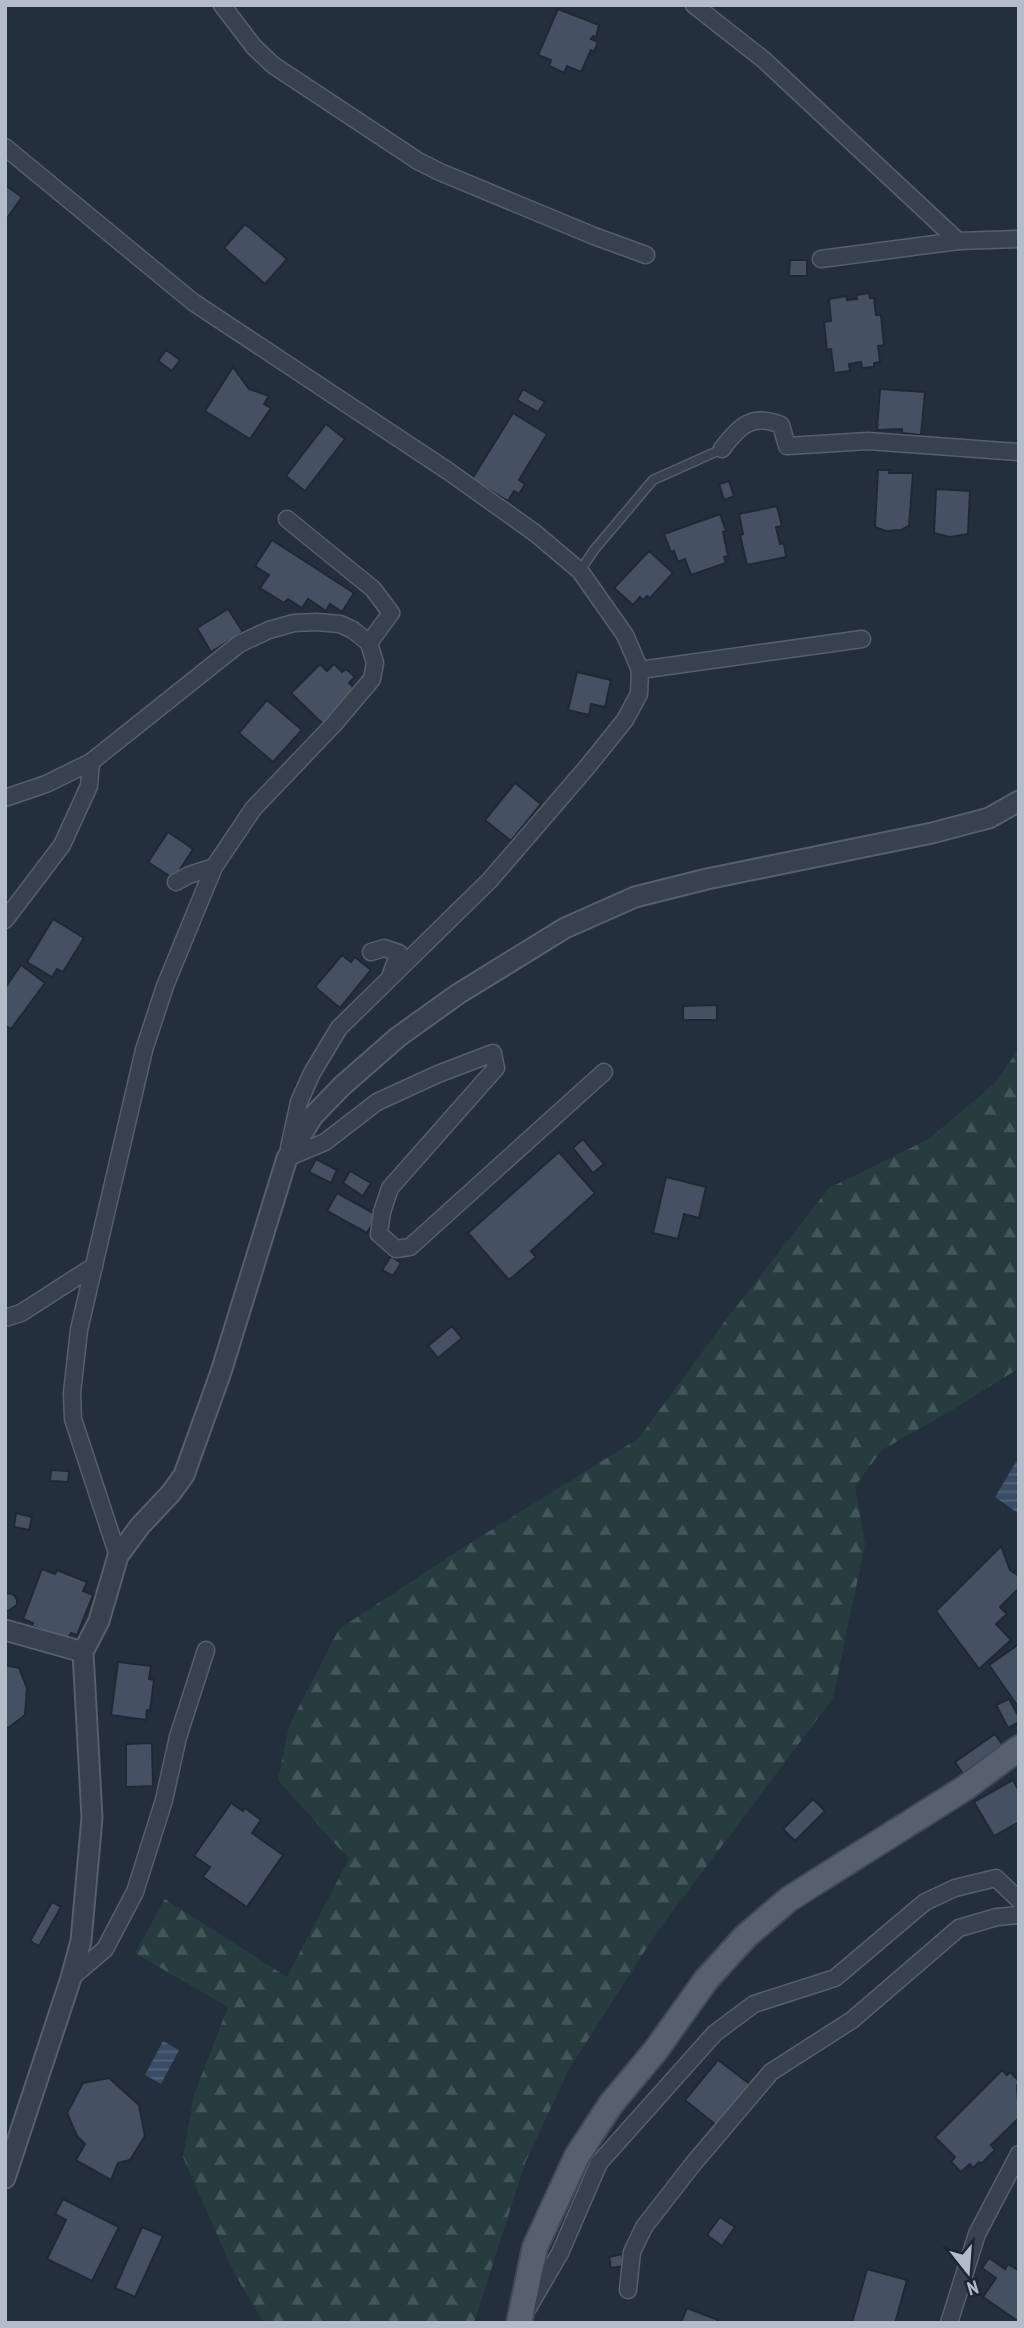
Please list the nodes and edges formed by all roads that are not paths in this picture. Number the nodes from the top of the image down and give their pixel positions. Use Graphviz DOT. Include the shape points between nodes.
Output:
graph roads {
  1 [pos="222,5"];
  2 [pos="694,5"];
  3 [pos="5,147"];
  4 [pos="1019,239"];
  5 [pos="958,240"];
  6 [pos="646,255"];
  7 [pos="821,259"];
  8 [pos="722,449"];
  9 [pos="1019,452"];
  10 [pos="287,519"];
  11 [pos="580,571"];
  12 [pos="862,639"];
  13 [pos="369,643"];
  14 [pos="640,670"];
  15 [pos="91,762"];
  16 [pos="5,798"];
  17 [pos="1019,801"];
  18 [pos="214,867"];
  19 [pos="176,882"];
  20 [pos="5,920"];
  21 [pos="371,951"];
  22 [pos="389,979"];
  23 [pos="604,1072"];
  24 [pos="287,1158"];
  25 [pos="94,1266"];
  26 [pos="5,1318"];
  27 [pos="118,1556"];
  28 [pos="5,1630"];
  29 [pos="206,1650"];
  30 [pos="83,1652"];
  31 [pos="1019,1748"];
  32 [pos="1019,1900"];
  33 [pos="1019,1915"];
  34 [pos="71,1978"];
  35 [pos="1019,2154"];
  36 [pos="5,2178"];
  37 [pos="628,2290"];
  38 [pos="519,2323"];
  39 [pos="949,2323"];
  1 -- 6 [label="street" via="273,65 418,160 456,180"];
  2 -- 5 [label="street" via="764,60"];
  3 -- 11 [label="street" via="193,302 448,471"];
  4 -- 5 [label="street"];
  5 -- 7 [label="street"];
  8 -- 9 [label="street" via="739,427 767,419 781,425 788,446 868,441"];
  8 -- 11 [label="lane" via="653,480"];
  10 -- 13 [label="street" via="373,589 391,613"];
  11 -- 14 [label="street" via="625,635"];
  12 -- 14 [label="street"];
  13 -- 15 [label="street" via="340,624 294,623 268,630 212,664"];
  13 -- 18 [label="street" via="375,663 372,679 253,809"];
  14 -- 22 [label="street" via="639,694 625,720 588,766 490,880"];
  15 -- 16 [label="street"];
  15 -- 20 [label="street" via="89,786 62,845"];
  17 -- 24 [label="street" via="989,818 932,833 635,897 565,928 398,1037 313,1116"];
  18 -- 19 [label="street"];
  18 -- 25 [label="street" via="144,1051"];
  21 -- 22 [label="street" via="384,948 399,953"];
  22 -- 24 [label="street" via="339,1028 313,1073 299,1102"];
  23 -- 24 [label="street" via="410,1247 396,1249 379,1234 390,1188 496,1068 493,1053 377,1102 325,1142"];
  24 -- 27 [label="street" via="184,1475"];
  25 -- 26 [label="street" via="21,1313"];
  25 -- 27 [label="street" via="79,1330 73,1419"];
  27 -- 30 [label="street" via="109,1594"];
  28 -- 30 [label="street"];
  29 -- 34 [label="street" via="135,1892 105,1949"];
  30 -- 34 [label="street" via="92,1818 81,1941"];
  31 -- 38 [label="main road" via="965,1788 789,1899 746,1936 706,1980 577,2156 535,2247"];
  32 -- 38 [label="street" via="996,1878 955,1888 925,1902 835,1978 754,2004 715,2033 599,2163 560,2253"];
  33 -- 37 [label="street" via="959,1928 852,2020 771,2072 644,2227 632,2252"];
  34 -- 36 [label="street"];
  35 -- 39 [label="street" via="977,2234"];
}
